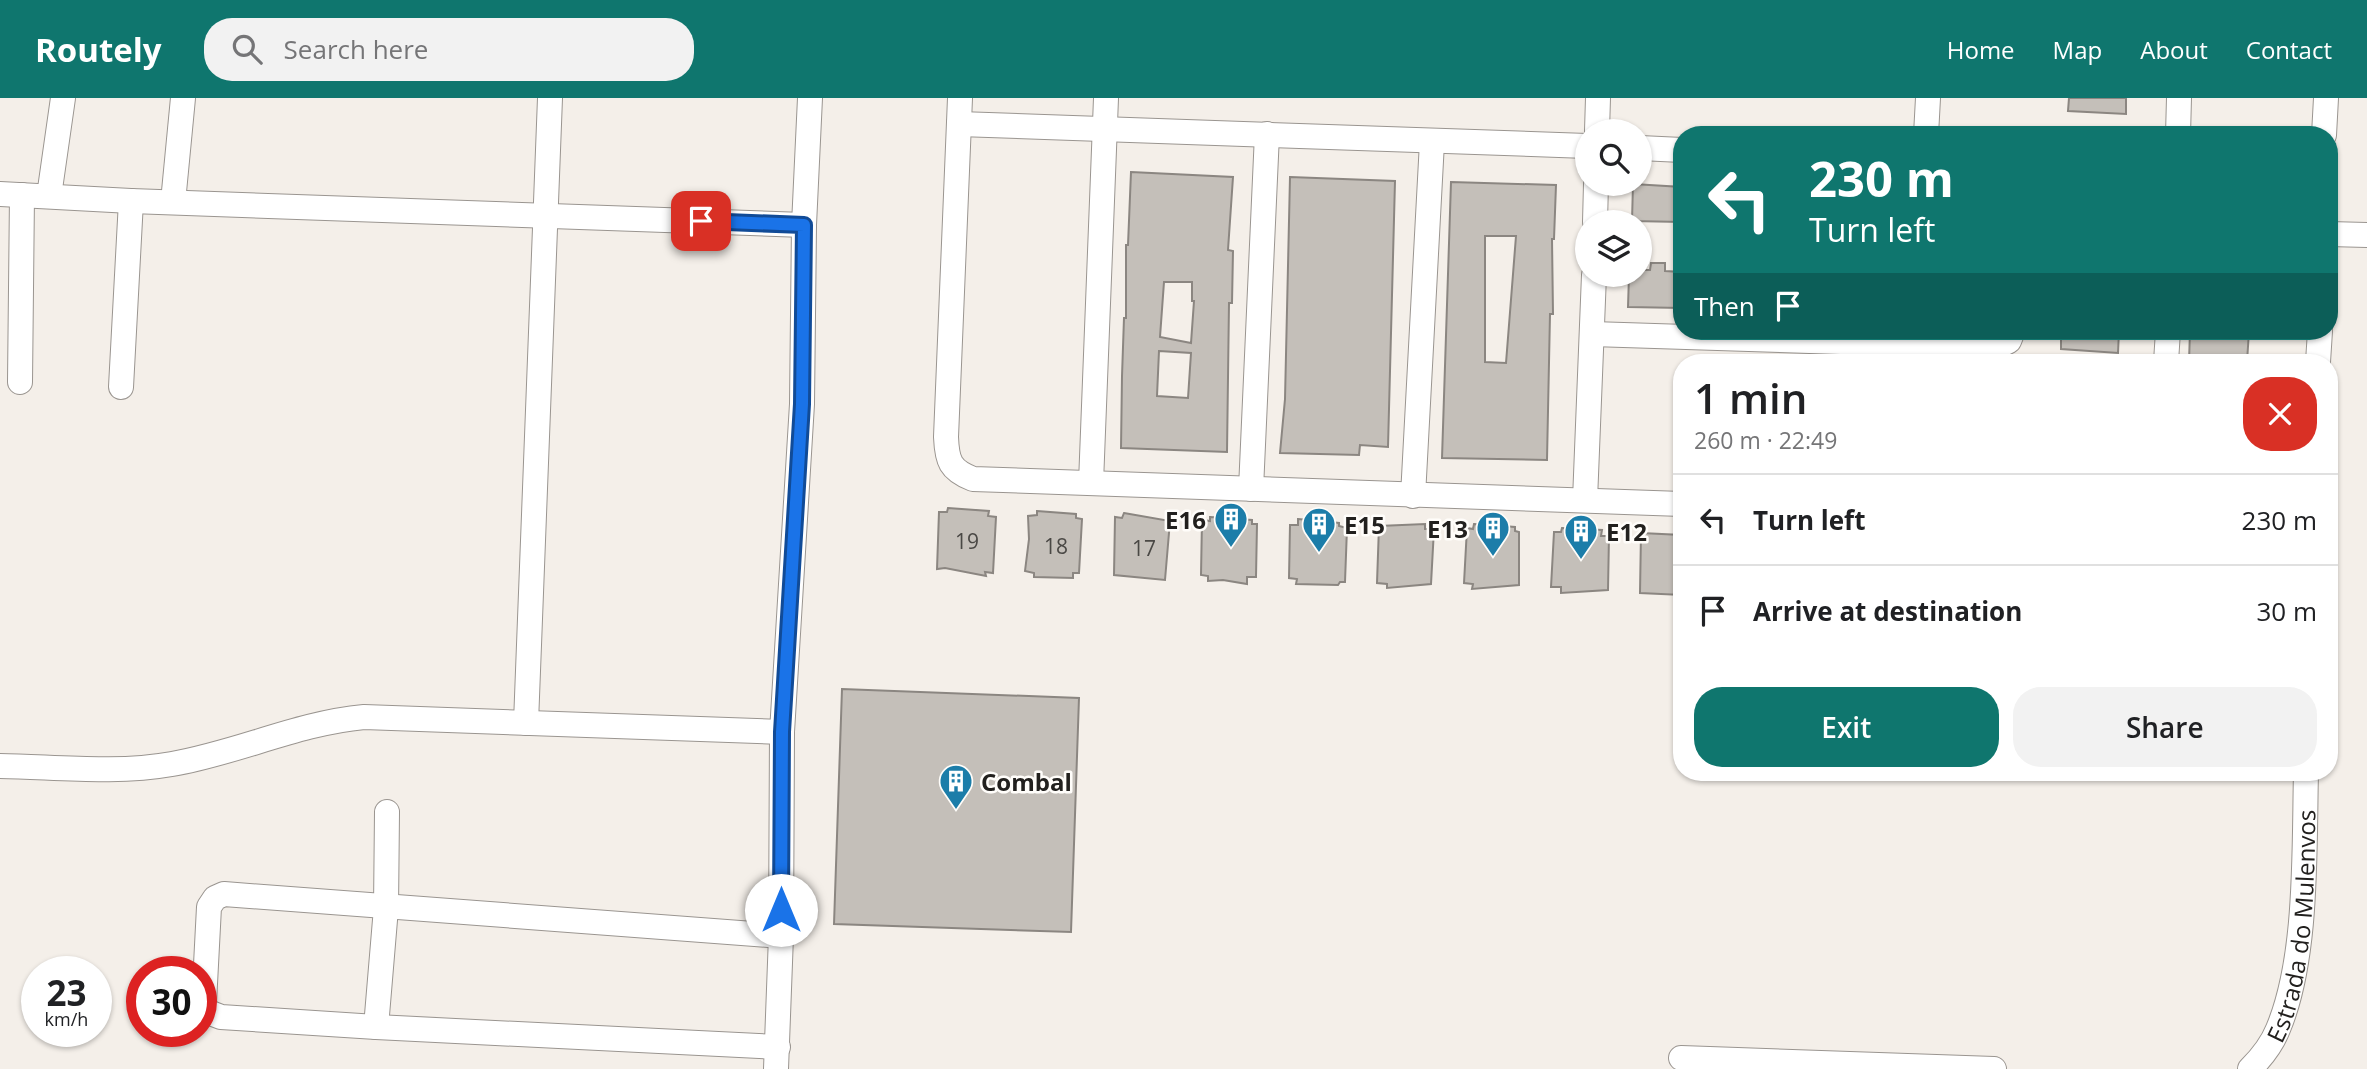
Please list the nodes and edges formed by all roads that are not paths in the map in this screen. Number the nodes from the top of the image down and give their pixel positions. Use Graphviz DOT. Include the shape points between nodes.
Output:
graph roads {
  1 [pos="63,98"];
  2 [pos="183,98"];
  3 [pos="550,98"];
  4 [pos="810,98"];
  5 [pos="960,98"];
  6 [pos="1106,98"];
  7 [pos="1598,98"];
  8 [pos="1928,98"];
  9 [pos="2179,98"];
  10 [pos="2326,98"];
  11 [pos="1597,119"];
  12 [pos="959,124"];
  13 [pos="1926,126"];
  14 [pos="2178,126"];
  15 [pos="2324,126"];
  16 [pos="1105,128"];
  17 [pos="1267,134"];
  18 [pos="1432,142"];
  19 [pos="1575,146"];
  20 [pos="1652,149"];
  21 [pos="1673,150"];
  22 [pos="11,194"];
  23 [pos="49,195"];
  24 [pos="131,201"];
  25 [pos="173,202"];
  26 [pos="546,215"];
  27 [pos="804,225"];
  28 [pos="2338,234"];
  29 [pos="2367,235"];
  30 [pos="1594,287"];
  31 [pos="1592,334"];
  32 [pos="1673,336"];
  33 [pos="1794,340"];
  34 [pos="2008,340"];
  35 [pos="20,382"];
  36 [pos="121,387"];
  37 [pos="1091,483"];
  38 [pos="1251,489"];
  39 [pos="1413,496"];
  40 [pos="1585,500"];
  41 [pos="1673,504"];
  42 [pos="526,723"];
  43 [pos="782,732"];
  44 [pos="0,766"];
  45 [pos="2306,781"];
  46 [pos="387,812"];
  47 [pos="386,908"];
  48 [pos="781,936"];
  49 [pos="376,1027"];
  50 [pos="777,1058"];
  51 [pos="1681,1058"];
  52 [pos="1994,1069"];
  53 [pos="2250,1069"];
  1 -- 23 [label="street"];
  2 -- 25 [label="street"];
  3 -- 26 [label="street"];
  4 -- 27 [label="street"];
  5 -- 12 [label="street"];
  6 -- 16 [label="street"];
  7 -- 11 [label="street"];
  8 -- 13 [label="street"];
  9 -- 14 [label="street"];
  10 -- 15 [label="street"];
  12 -- 16 [label="street"];
  12 -- 37 [label="street" via="946,457 958,474 973,479"];
  16 -- 17 [label="street"];
  16 -- 37 [label="street"];
  17 -- 18 [label="street"];
  17 -- 38 [label="street"];
  18 -- 19 [label="street"];
  18 -- 39 [label="street"];
  20 -- 21 [label="street"];
  22 -- 23 [label="street"];
  22 -- 35 [label="street"];
  23 -- 24 [label="street"];
  24 -- 25 [label="street"];
  24 -- 36 [label="street"];
  25 -- 26 [label="street"];
  26 -- 27 [label="street"];
  26 -- 42 [label="street"];
  27 -- 43 [label="street" via="802,404"];
  28 -- 29 [label="street"];
  30 -- 31 [label="street"];
  31 -- 32 [label="street"];
  31 -- 40 [label="street"];
  33 -- 34 [label="street" via="1997,346"];
  37 -- 38 [label="street"];
  38 -- 39 [label="street"];
  39 -- 40 [label="street"];
  40 -- 41 [label="street"];
  42 -- 43 [label="street"];
  42 -- 44 [label="street" via="364,717 331,720 160,766"];
  43 -- 48 [label="street"];
  45 -- 53 [label="street, Estrada do Mulenvos" via="2297,951 2277,1032"];
  46 -- 47 [label="street"];
  47 -- 48 [label="street"];
  47 -- 49 [label="street"];
  47 -- 49 [label="street" via="224,894 209,907 204,1003 208,1012 221,1017"];
  48 -- 50 [label="street"];
  49 -- 50 [label="street"];
  51 -- 52 [label="street"];
}
